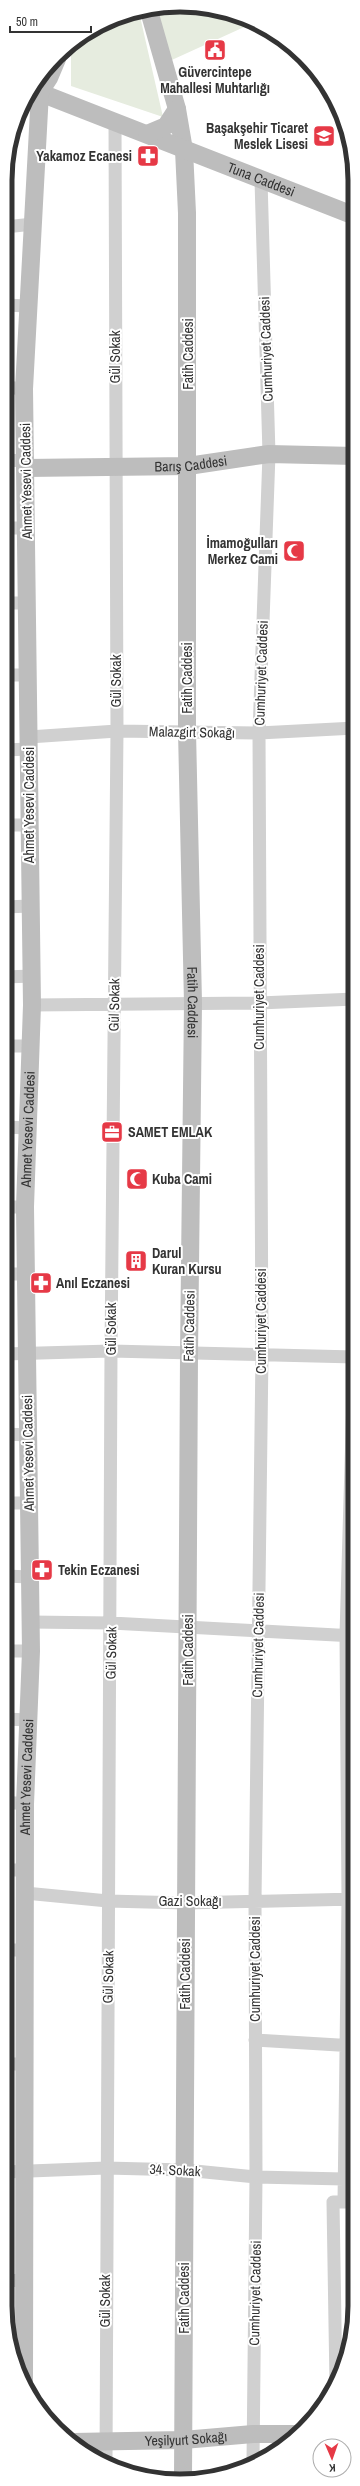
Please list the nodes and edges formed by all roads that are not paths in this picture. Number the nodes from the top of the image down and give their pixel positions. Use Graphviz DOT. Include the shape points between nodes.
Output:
graph roads {
  1 [pos="150,14"];
  2 [pos="55,68"];
  3 [pos="37,91"];
  4 [pos="37,92"];
  5 [pos="69,104"];
  6 [pos="177,108"];
  7 [pos="115,121"];
  8 [pos="147,134"];
  9 [pos="184,150"];
  10 [pos="261,180"];
  11 [pos="348,213"];
  12 [pos="33,224"];
  13 [pos="12,226"];
  14 [pos="12,305"];
  15 [pos="28,306"];
  16 [pos="12,388"];
  17 [pos="24,389"];
  18 [pos="269,454"];
  19 [pos="348,456"];
  20 [pos="12,461"];
  21 [pos="26,464"];
  22 [pos="188,466"];
  23 [pos="115,467"];
  24 [pos="12,528"];
  25 [pos="27,528"];
  26 [pos="12,603"];
  27 [pos="28,603"];
  28 [pos="12,675"];
  29 [pos="28,675"];
  30 [pos="348,728"];
  31 [pos="117,731"];
  32 [pos="187,731"];
  33 [pos="259,733"];
  34 [pos="29,743"];
  35 [pos="12,748"];
  36 [pos="30,824"];
  37 [pos="12,825"];
  38 [pos="30,906"];
  39 [pos="12,907"];
  40 [pos="32,976"];
  41 [pos="12,977"];
  42 [pos="348,999"];
  43 [pos="193,1003"];
  44 [pos="258,1003"];
  45 [pos="32,1005"];
  46 [pos="114,1006"];
  47 [pos="12,1046"];
  48 [pos="31,1046"];
  49 [pos="12,1127"];
  50 [pos="28,1128"];
  51 [pos="12,1207"];
  52 [pos="25,1207"];
  53 [pos="12,1274"];
  54 [pos="25,1274"];
  55 [pos="111,1351"];
  56 [pos="12,1354"];
  57 [pos="26,1354"];
  58 [pos="189,1354"];
  59 [pos="262,1354"];
  60 [pos="348,1357"];
  61 [pos="12,1434"];
  62 [pos="28,1435"];
  63 [pos="12,1503"];
  64 [pos="28,1503"];
  65 [pos="12,1576"];
  66 [pos="30,1576"];
  67 [pos="30,1622"];
  68 [pos="111,1623"];
  69 [pos="188,1627"];
  70 [pos="258,1633"];
  71 [pos="348,1636"];
  72 [pos="12,1651"];
  73 [pos="31,1651"];
  74 [pos="12,1719"];
  75 [pos="28,1720"];
  76 [pos="12,1803"];
  77 [pos="25,1804"];
  78 [pos="12,1870"];
  79 [pos="26,1870"];
  80 [pos="25,1893"];
  81 [pos="348,1899"];
  82 [pos="255,1900"];
  83 [pos="108,1901"];
  84 [pos="186,1903"];
  85 [pos="12,1950"];
  86 [pos="24,1950"];
  87 [pos="255,2040"];
  88 [pos="348,2045"];
  89 [pos="12,2064"];
  90 [pos="24,2064"];
  91 [pos="348,2102"];
  92 [pos="106,2168"];
  93 [pos="185,2170"];
  94 [pos="24,2171"];
  95 [pos="12,2172"];
  96 [pos="256,2176"];
  97 [pos="344,2179"];
  98 [pos="344,2202"];
  99 [pos="12,2280"];
  100 [pos="25,2281"];
  101 [pos="337,2365"];
  102 [pos="24,2368"];
  103 [pos="253,2434"];
  104 [pos="288,2434"];
  105 [pos="183,2440"];
  106 [pos="105,2441"];
  107 [pos="82,2442"];
  108 [pos="106,2457"];
  109 [pos="253,2457"];
  110 [pos="183,2474"];
  1 -- 6 [label="main road, Fatih Caddesi"];
  2 -- 5 [label="main road"];
  3 -- 5 [label="main road, Tuna Caddesi"];
  4 -- 12 [label="main road, Ahmet Yesevi Caddesi"];
  5 -- 7 [label="main road, Tuna Caddesi"];
  6 -- 8 [label="main road" via="166,126"];
  6 -- 9 [label="main road, Fatih Caddesi"];
  7 -- 8 [label="main road, Tuna Caddesi"];
  7 -- 23 [label="street, Gül Sokak"];
  8 -- 9 [label="main road, Tuna Caddesi"];
  9 -- 10 [label="main road, Tuna Caddesi"];
  9 -- 22 [label="main road, Fatih Caddesi" via="187,212"];
  10 -- 11 [label="main road, Tuna Caddesi"];
  10 -- 18 [label="street, Cumhuriyet Caddesi"];
  12 -- 13 [label="street"];
  12 -- 15 [label="main road, Ahmet Yesevi Caddesi"];
  14 -- 15 [label="street"];
  15 -- 17 [label="main road, Ahmet Yesevi Caddesi"];
  16 -- 17 [label="street"];
  17 -- 21 [label="main road, Ahmet Yesevi Caddesi"];
  18 -- 19 [label="main road, Barış Caddesi"];
  18 -- 22 [label="main road, Barış Caddesi"];
  18 -- 33 [label="street, Cumhuriyet Caddesi"];
  20 -- 21 [label="street"];
  21 -- 23 [label="main road, Barış Caddesi"];
  21 -- 25 [label="main road, Ahmet Yesevi Caddesi"];
  22 -- 23 [label="main road, Barış Caddesi"];
  22 -- 32 [label="main road, Fatih Caddesi"];
  23 -- 31 [label="street, Gül Sokak"];
  24 -- 25 [label="street"];
  25 -- 27 [label="main road, Ahmet Yesevi Caddesi"];
  26 -- 27 [label="street"];
  27 -- 29 [label="main road, Ahmet Yesevi Caddesi"];
  28 -- 29 [label="street"];
  29 -- 34 [label="main road, Ahmet Yesevi Caddesi"];
  30 -- 33 [label="street, Malazgirt Sokağı"];
  31 -- 32 [label="street, Malazgirt Sokağı"];
  31 -- 34 [label="street, Malazgirt Sokağı"];
  31 -- 46 [label="street, Gül Sokak"];
  32 -- 33 [label="street, Malazgirt Sokağı"];
  32 -- 43 [label="main road, Fatih Caddesi"];
  33 -- 44 [label="street, Cumhuriyet Caddesi"];
  34 -- 35 [label="street, Malazgirt Sokağı"];
  34 -- 36 [label="main road, Ahmet Yesevi Caddesi"];
  36 -- 37 [label="street"];
  36 -- 38 [label="main road, Ahmet Yesevi Caddesi"];
  38 -- 39 [label="street"];
  38 -- 40 [label="main road, Ahmet Yesevi Caddesi"];
  40 -- 41 [label="street"];
  40 -- 45 [label="main road, Ahmet Yesevi Caddesi"];
  42 -- 44 [label="street"];
  43 -- 44 [label="street"];
  43 -- 46 [label="street"];
  43 -- 58 [label="main road, Fatih Caddesi"];
  44 -- 59 [label="street, Cumhuriyet Caddesi"];
  45 -- 46 [label="street"];
  45 -- 48 [label="main road, Ahmet Yesevi Caddesi"];
  46 -- 55 [label="street, Gül Sokak"];
  47 -- 48 [label="street"];
  48 -- 50 [label="main road, Ahmet Yesevi Caddesi"];
  49 -- 50 [label="street"];
  50 -- 52 [label="main road, Ahmet Yesevi Caddesi"];
  51 -- 52 [label="street"];
  52 -- 54 [label="main road, Ahmet Yesevi Caddesi"];
  53 -- 54 [label="street"];
  54 -- 57 [label="main road, Ahmet Yesevi Caddesi"];
  55 -- 57 [label="street"];
  55 -- 58 [label="street"];
  55 -- 68 [label="street, Gül Sokak"];
  56 -- 57 [label="street"];
  57 -- 62 [label="main road, Ahmet Yesevi Caddesi"];
  58 -- 59 [label="street"];
  58 -- 69 [label="main road, Fatih Caddesi"];
  59 -- 60 [label="street"];
  59 -- 70 [label="street, Cumhuriyet Caddesi"];
  61 -- 62 [label="street"];
  62 -- 64 [label="main road, Ahmet Yesevi Caddesi"];
  63 -- 64 [label="street"];
  64 -- 66 [label="main road, Ahmet Yesevi Caddesi"];
  65 -- 66 [label="street"];
  66 -- 67 [label="main road, Ahmet Yesevi Caddesi"];
  67 -- 68 [label="street"];
  67 -- 73 [label="main road, Ahmet Yesevi Caddesi"];
  68 -- 69 [label="street"];
  68 -- 83 [label="street, Gül Sokak"];
  69 -- 70 [label="street"];
  69 -- 84 [label="main road, Fatih Caddesi"];
  70 -- 71 [label="street"];
  70 -- 82 [label="street, Cumhuriyet Caddesi"];
  72 -- 73 [label="street"];
  73 -- 75 [label="main road, Ahmet Yesevi Caddesi"];
  74 -- 75 [label="street"];
  75 -- 77 [label="main road, Ahmet Yesevi Caddesi"];
  76 -- 77 [label="street"];
  77 -- 79 [label="main road, Ahmet Yesevi Caddesi"];
  78 -- 79 [label="street"];
  79 -- 80 [label="main road, Ahmet Yesevi Caddesi"];
  80 -- 83 [label="street, Gazi Sokağı"];
  80 -- 86 [label="main road, Ahmet Yesevi Caddesi"];
  81 -- 82 [label="street, Gazi Sokağı"];
  82 -- 84 [label="street, Gazi Sokağı"];
  82 -- 87 [label="street, Cumhuriyet Caddesi"];
  83 -- 84 [label="street, Gazi Sokağı"];
  83 -- 92 [label="street, Gül Sokak"];
  84 -- 93 [label="main road, Fatih Caddesi"];
  85 -- 86 [label="street"];
  86 -- 90 [label="main road, Ahmet Yesevi Caddesi"];
  87 -- 88 [label="street"];
  87 -- 96 [label="street, Cumhuriyet Caddesi"];
  89 -- 90 [label="street"];
  90 -- 94 [label="main road, Ahmet Yesevi Caddesi"];
  91 -- 97 [label="street"];
  92 -- 93 [label="street, 34. Sokak"];
  92 -- 94 [label="street, 34. Sokak"];
  92 -- 106 [label="street, Gül Sokak"];
  93 -- 96 [label="street, 34. Sokak"];
  93 -- 105 [label="main road, Fatih Caddesi"];
  94 -- 95 [label="street, 34. Sokak"];
  94 -- 100 [label="main road, Ahmet Yesevi Caddesi"];
  96 -- 97 [label="street, 34. Sokak"];
  96 -- 103 [label="street, Cumhuriyet Caddesi"];
  97 -- 98 [label="street"];
  98 -- 101 [label="street"];
  99 -- 100 [label="street"];
  100 -- 102 [label="main road, Ahmet Yesevi Caddesi"];
  103 -- 104 [label="main road, Yeşilyurt Sokağı"];
  103 -- 105 [label="main road, Yeşilyurt Sokağı"];
  103 -- 109 [label="street, Cumhuriyet Caddesi"];
  105 -- 106 [label="main road, Yeşilyurt Sokağı"];
  105 -- 110 [label="main road, Fatih Caddesi"];
  106 -- 107 [label="main road, Yeşilyurt Sokağı"];
  106 -- 108 [label="street, Gül Sokak"];
}
